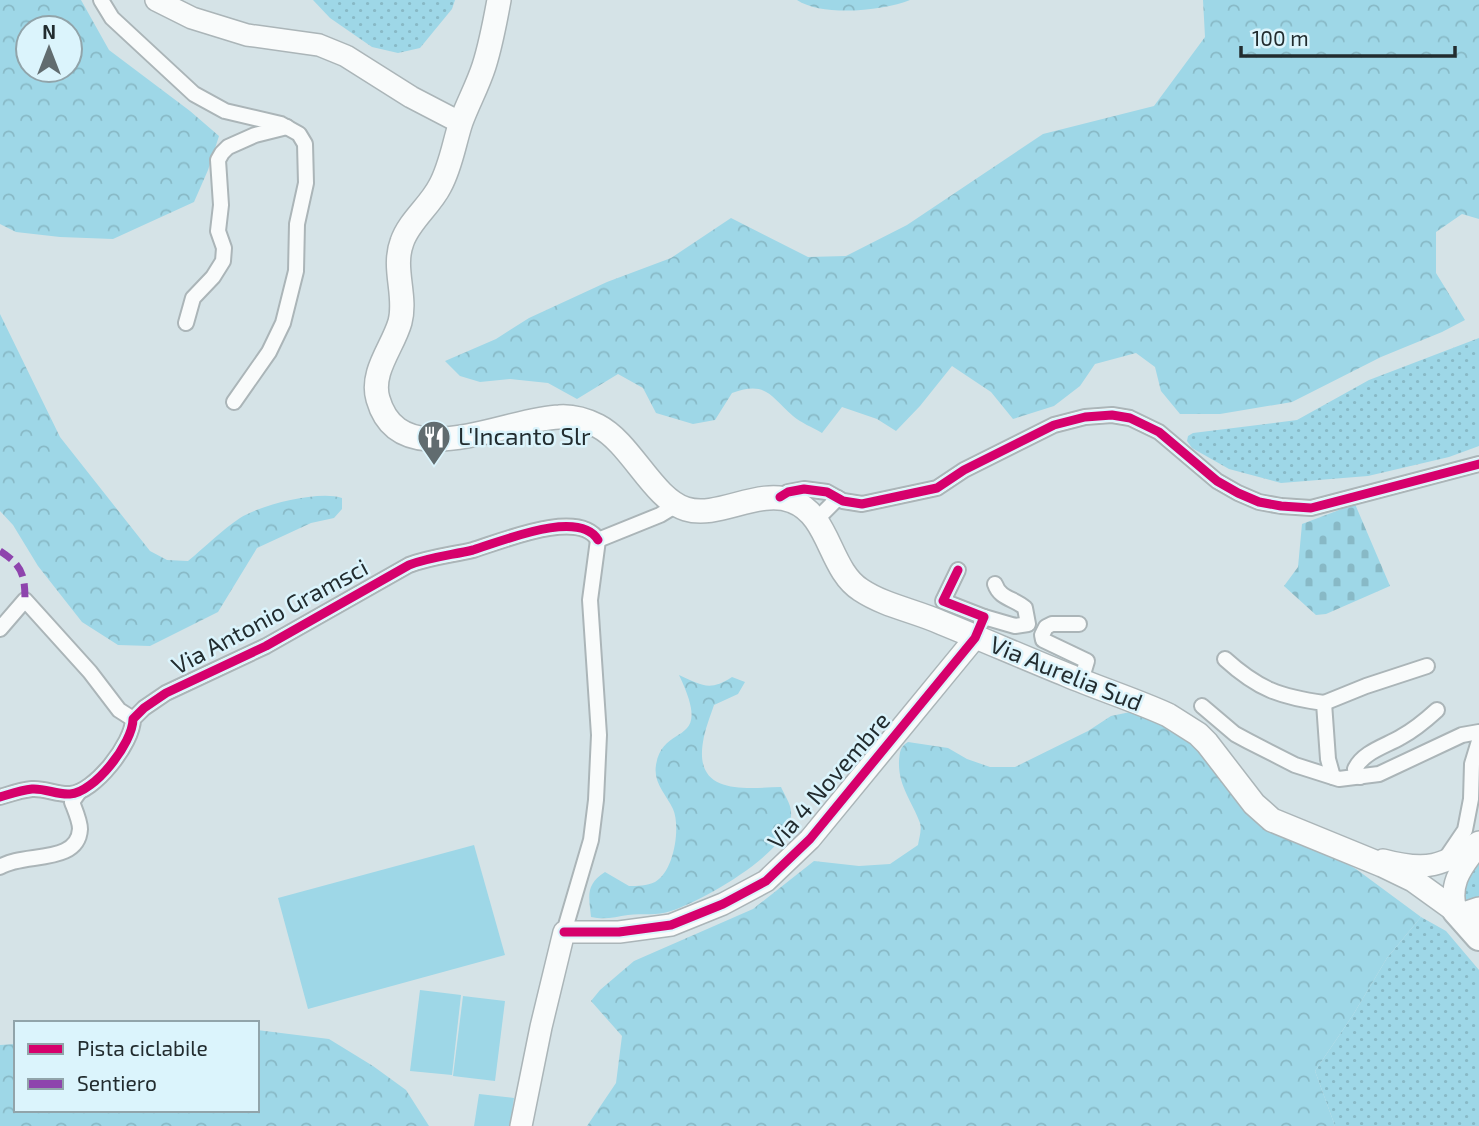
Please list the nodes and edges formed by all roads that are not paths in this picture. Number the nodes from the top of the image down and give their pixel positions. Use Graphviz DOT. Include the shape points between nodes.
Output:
graph roads {
  1 [pos="101,0"];
  2 [pos="156,0"];
  3 [pos="499,0"];
  4 [pos="461,123"];
  5 [pos="289,127"];
  6 [pos="186,323"];
  7 [pos="234,402"];
  8 [pos="1479,464"];
  9 [pos="780,497"];
  10 [pos="838,498"];
  11 [pos="678,504"];
  12 [pos="815,521"];
  13 [pos="598,540"];
  14 [pos="958,569"];
  15 [pos="995,583"];
  16 [pos="1080,624"];
  17 [pos="979,627"];
  18 [pos="0,629"];
  19 [pos="1225,659"];
  20 [pos="1427,666"];
  21 [pos="1081,681"];
  22 [pos="1324,704"];
  23 [pos="1202,706"];
  24 [pos="1437,710"];
  25 [pos="133,719"];
  26 [pos="1479,732"];
  27 [pos="1479,741"];
  28 [pos="1333,777"];
  29 [pos="1360,777"];
  30 [pos="79,792"];
  31 [pos="0,797"];
  32 [pos="1479,844"];
  33 [pos="1352,851"];
  34 [pos="1442,863"];
  35 [pos="0,867"];
  36 [pos="1467,910"];
  37 [pos="564,932"];
  38 [pos="1479,937"];
  39 [pos="521,1126"];
  1 -- 5 [label="street" via="112,18 194,94 225,111"];
  2 -- 4 [label="street" via="192,18 247,35 319,45"];
  3 -- 4 [label="main road" via="484,67"];
  4 -- 11 [label="main road" via="439,188 402,241 401,320 377,375 385,416 401,431 433,440 537,419 583,420 611,434"];
  5 -- 6 [label="street" via="228,146 218,160 218,231 223,261 193,298"];
  5 -- 7 [label="street" via="305,144 307,165 297,225 296,271 284,323"];
  8 -- 10 [label="street" via="1311,508 1281,506 1259,502 1217,481 1159,432 1112,415 1054,425 937,488 862,504"];
  9 -- 10 [label="street" via="804,489"];
  9 -- 11 [label="main road" via="702,510"];
  9 -- 12 [label="main road, Via Aurelia Sud" via="808,510"];
  10 -- 12 [label="street"];
  11 -- 13 [label="street"];
  12 -- 17 [label="main road, Via Aurelia Sud" via="858,589 941,622"];
  13 -- 25 [label="street, Via Antonio Gramsci" via="583,530 547,528 423,560 266,646 166,693"];
  13 -- 37 [label="street" via="590,600 599,735 596,800 589,850"];
  14 -- 17 [label="street" via="943,601"];
  15 -- 17 [label="street" via="1005,597 1025,608 1028,624"];
  16 -- 21 [label="street" via="1052,624 1042,635 1043,640 1087,661"];
  17 -- 21 [label="main road, Via Aurelia Sud"];
  17 -- 37 [label="street, Via 4 Novembre" via="810,839 766,881 671,925 619,932"];
  18 -- 25 [label="street" via="25,600 119,710"];
  19 -- 22 [label="street" via="1257,685"];
  20 -- 22 [label="street"];
  21 -- 33 [label="main road, Via Aurelia Sud" via="1184,724 1213,749 1254,804 1272,820"];
  22 -- 28 [label="street"];
  23 -- 28 [label="street" via="1235,734 1294,765"];
  24 -- 29 [label="street" via="1357,764"];
  25 -- 30 [label="street, Via Antonio Gramsci" via="128,741 92,784"];
  26 -- 29 [label="street" via="1462,735 1379,774"];
  27 -- 34 [label="street" via="1465,830"];
  28 -- 29 [label="street"];
  30 -- 31 [label="street" via="33,789"];
  30 -- 35 [label="street" via="72,802 80,827 68,850"];
  32 -- 34 [label="street, Via Aurelia Sud"];
  32 -- 36 [label="street" via="1460,870 1452,891"];
  33 -- 34 [label="street, Via Aurelia Sud" via="1409,866"];
  33 -- 36 [label="main road"];
  36 -- 38 [label="highway"];
  37 -- 39 [label="street"];
}
